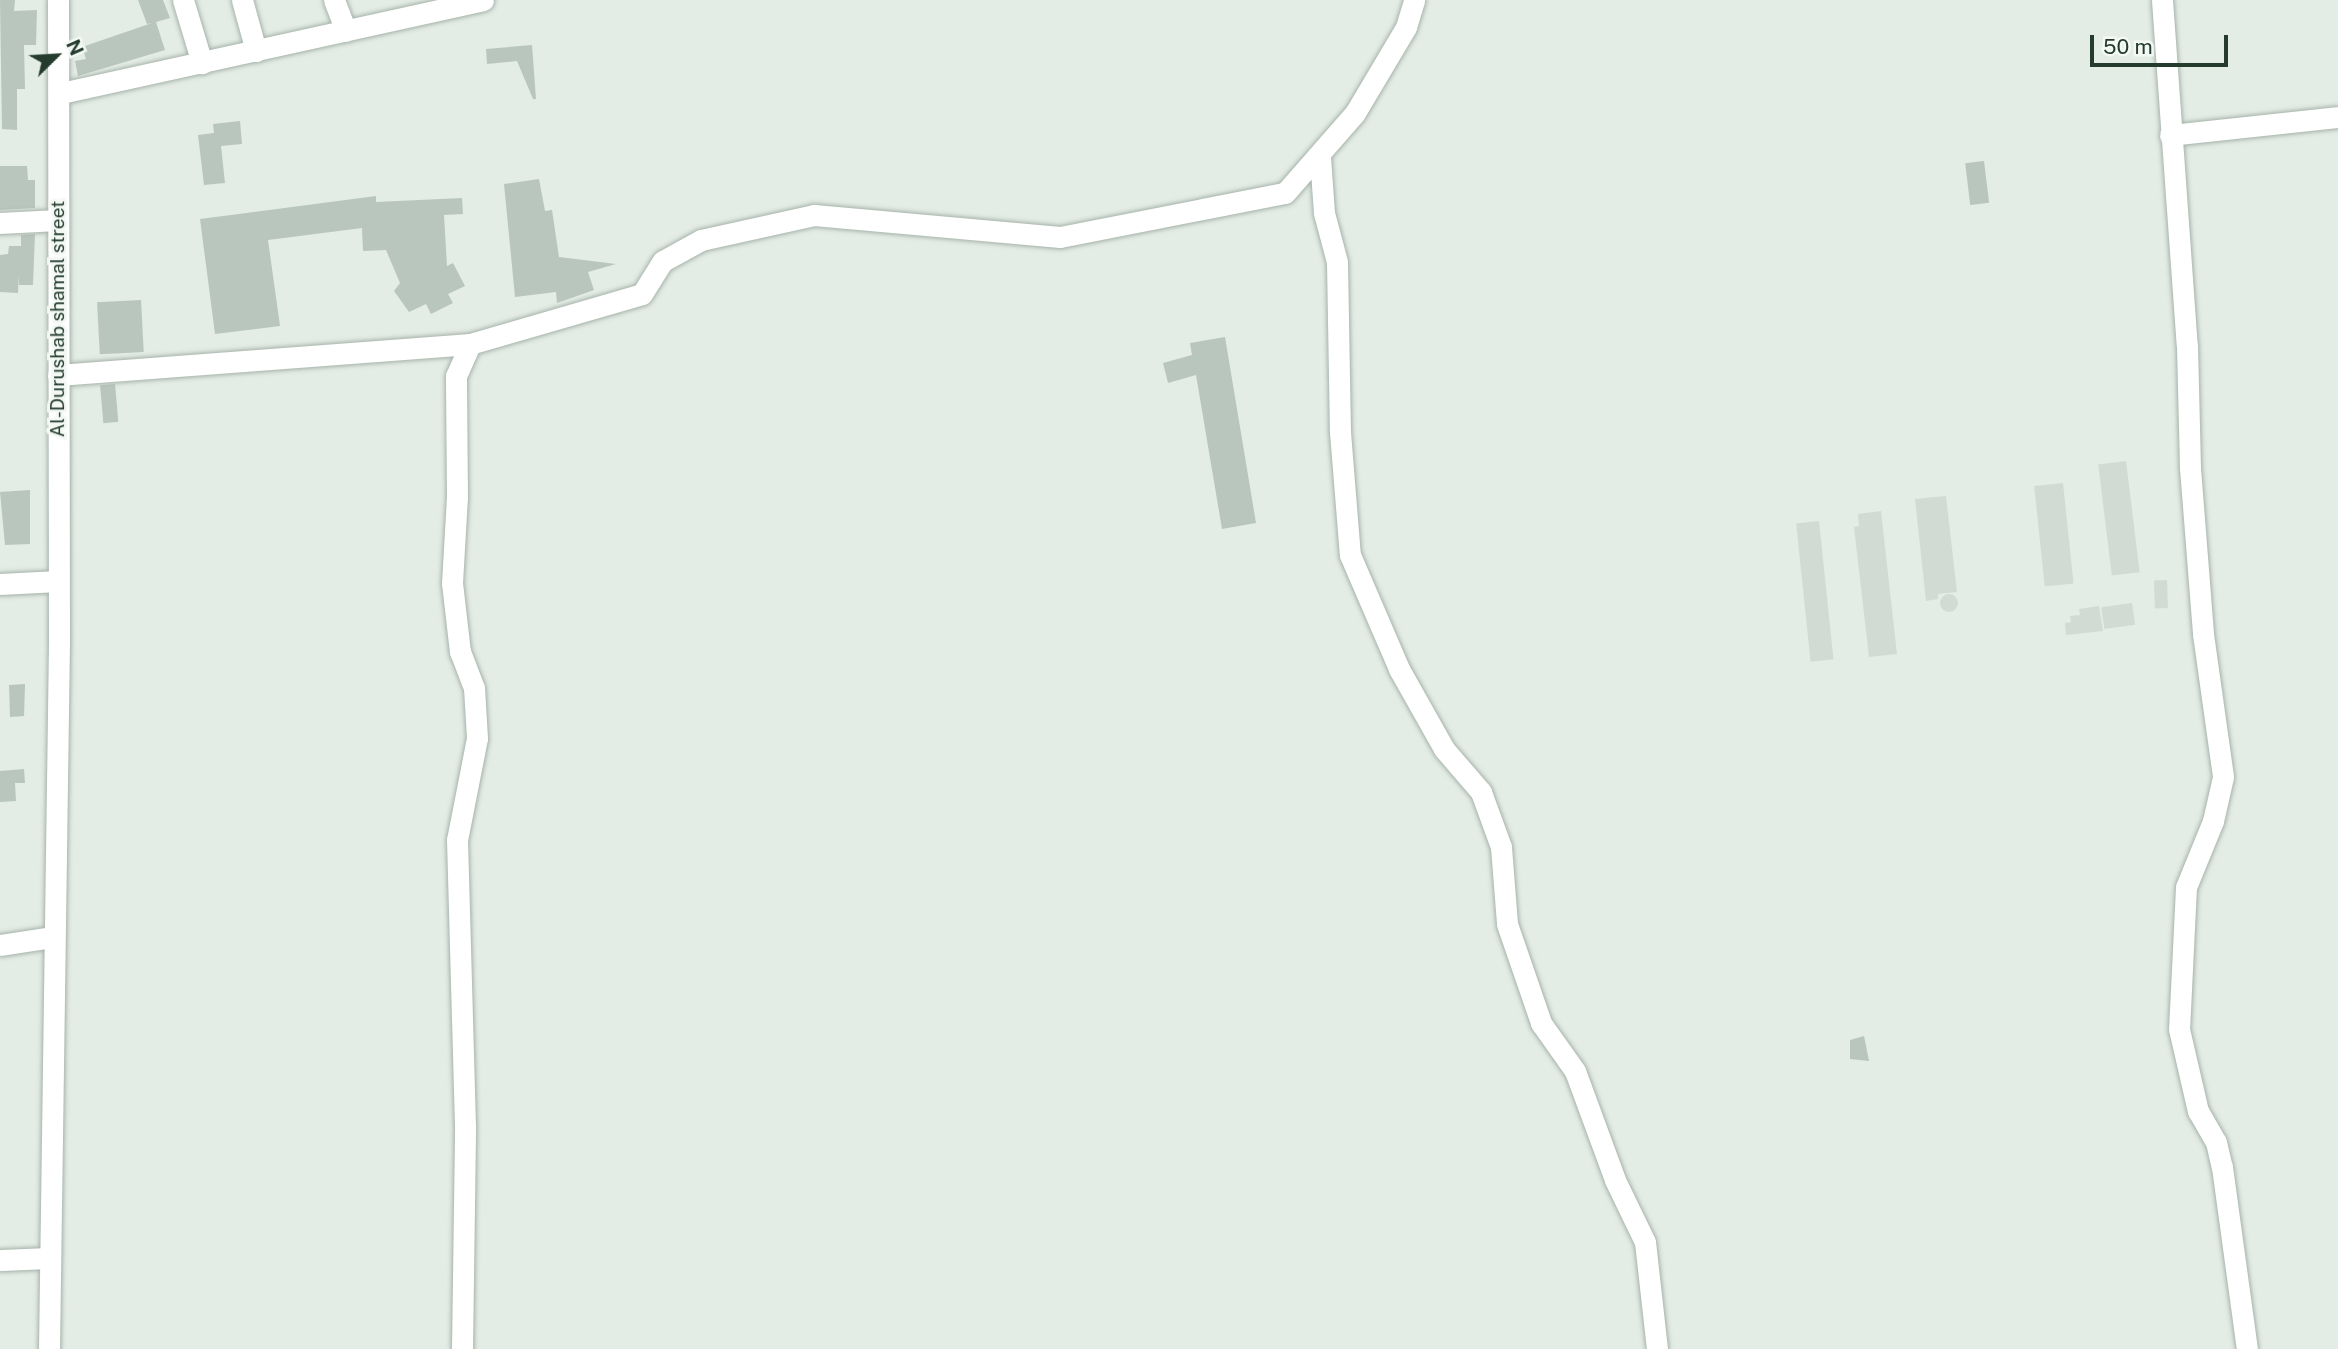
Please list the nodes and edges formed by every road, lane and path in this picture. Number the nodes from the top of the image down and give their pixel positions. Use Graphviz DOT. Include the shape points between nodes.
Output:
graph roads {
  1 [pos="58,0"];
  2 [pos="183,0"];
  3 [pos="242,0"];
  4 [pos="334,0"];
  5 [pos="483,0"];
  6 [pos="1413,0"];
  7 [pos="2162,0"];
  8 [pos="451,3"];
  9 [pos="346,31"];
  10 [pos="257,51"];
  11 [pos="202,62"];
  12 [pos="61,93"];
  13 [pos="2338,117"];
  14 [pos="2170,135"];
  15 [pos="1320,157"];
  16 [pos="57,220"];
  17 [pos="0,223"];
  18 [pos="470,344"];
  19 [pos="58,375"];
  20 [pos="58,581"];
  21 [pos="0,584"];
  22 [pos="52,937"];
  23 [pos="0,945"];
  24 [pos="50,1258"];
  25 [pos="0,1260"];
  26 [pos="49,1349"];
  27 [pos="463,1349"];
  28 [pos="1657,1349"];
  29 [pos="2247,1349"];
  1 -- 12 [label="street, Al-Durushab shamal street"];
  2 -- 11 [label="street"];
  3 -- 10 [label="street"];
  4 -- 9 [label="street"];
  5 -- 8 [label="street"];
  6 -- 15 [label="street" via="1406,27 1355,113"];
  7 -- 14 [label="street"];
  8 -- 9 [label="street"];
  9 -- 10 [label="street"];
  10 -- 11 [label="street"];
  11 -- 12 [label="street"];
  12 -- 16 [label="street, Al-Durushab shamal street"];
  13 -- 14 [label="street"];
  14 -- 29 [label="street" via="2203,634 2222,777 2213,821 2186,887 2179,1029 2198,1111 2216,1142 2222,1167"];
  15 -- 18 [label="street" via="1285,193 1060,237 814,215 701,240 663,261 642,294"];
  15 -- 28 [label="street" via="1324,214 1337,262 1340,432 1350,555 1412,692 1444,749 1481,792 1501,847 1507,924 1541,1023 1575,1071 1615,1180 1645,1242"];
  16 -- 17 [label="street"];
  16 -- 19 [label="street, Al-Durushab shamal street"];
  18 -- 19 [label="street"];
  18 -- 27 [label="street" via="456,376 452,583 460,652 474,688 477,738 457,839 465,1126"];
  19 -- 20 [label="street, Al-Durushab shamal street"];
  20 -- 21 [label="street"];
  20 -- 22 [label="street, Al-Durushab shamal street"];
  22 -- 23 [label="street"];
  22 -- 24 [label="street, Al-Durushab shamal street"];
  24 -- 25 [label="street"];
  24 -- 26 [label="street, Al-Durushab shamal street"];
}
